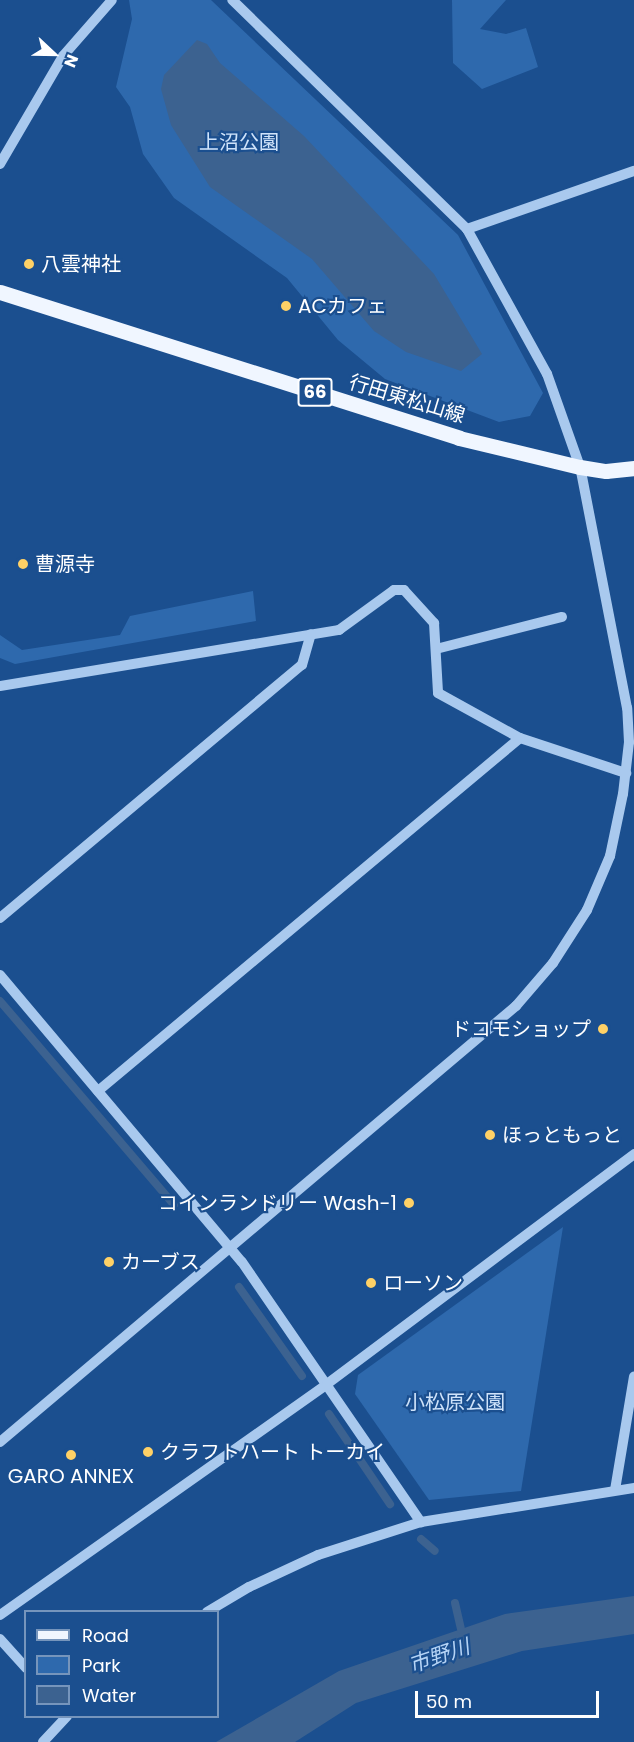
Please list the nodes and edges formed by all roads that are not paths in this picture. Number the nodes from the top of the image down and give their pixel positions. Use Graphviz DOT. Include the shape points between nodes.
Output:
graph roads {
  1 [pos="112,0"];
  2 [pos="232,0"];
  3 [pos="0,164"];
  4 [pos="634,171"];
  5 [pos="467,229"];
  6 [pos="0,292"];
  7 [pos="580,467"];
  8 [pos="634,468"];
  9 [pos="562,617"];
  10 [pos="311,634"];
  11 [pos="436,648"];
  12 [pos="0,686"];
  13 [pos="520,738"];
  14 [pos="626,773"];
  15 [pos="623,794"];
  16 [pos="634,801"];
  17 [pos="0,918"];
  18 [pos="0,975"];
  19 [pos="98,1091"];
  20 [pos="634,1154"];
  21 [pos="228,1249"];
  22 [pos="634,1377"];
  23 [pos="327,1384"];
  24 [pos="0,1442"];
  25 [pos="634,1488"];
  26 [pos="615,1490"];
  27 [pos="421,1522"];
  28 [pos="209,1610"];
  29 [pos="0,1615"];
  30 [pos="0,1639"];
  31 [pos="24,1666"];
  32 [pos="65,1718"];
  33 [pos="43,1742"];
  1 -- 3 [label="street" via="63,56"];
  2 -- 5 [label="street"];
  4 -- 5 [label="street"];
  5 -- 7 [label="street" via="548,374"];
  6 -- 7 [label="main road, 行田東松山線 / 66" via="459,438"];
  7 -- 8 [label="main road, 行田東松山線 / 66" via="606,471"];
  7 -- 14 [label="street" via="627,708"];
  9 -- 11 [label="street"];
  10 -- 11 [label="street" via="339,630 394,590 404,590 434,623"];
  10 -- 12 [label="street"];
  10 -- 17 [label="street" via="302,665"];
  11 -- 13 [label="street" via="438,693"];
  13 -- 14 [label="street"];
  13 -- 19 [label="street"];
  14 -- 15 [label="street"];
  15 -- 16 [label="street"];
  15 -- 21 [label="street" via="600,883 571,937 536,985"];
  18 -- 19 [label="street"];
  19 -- 21 [label="street"];
  20 -- 23 [label="street"];
  21 -- 23 [label="street" via="242,1262"];
  21 -- 24 [label="street"];
  22 -- 26 [label="street"];
  23 -- 27 [label="street"];
  23 -- 29 [label="street"];
  25 -- 26 [label="street"];
  26 -- 27 [label="street"];
  27 -- 28 [label="street" via="318,1555"];
  30 -- 31 [label="street"];
  32 -- 33 [label="street"];
}
